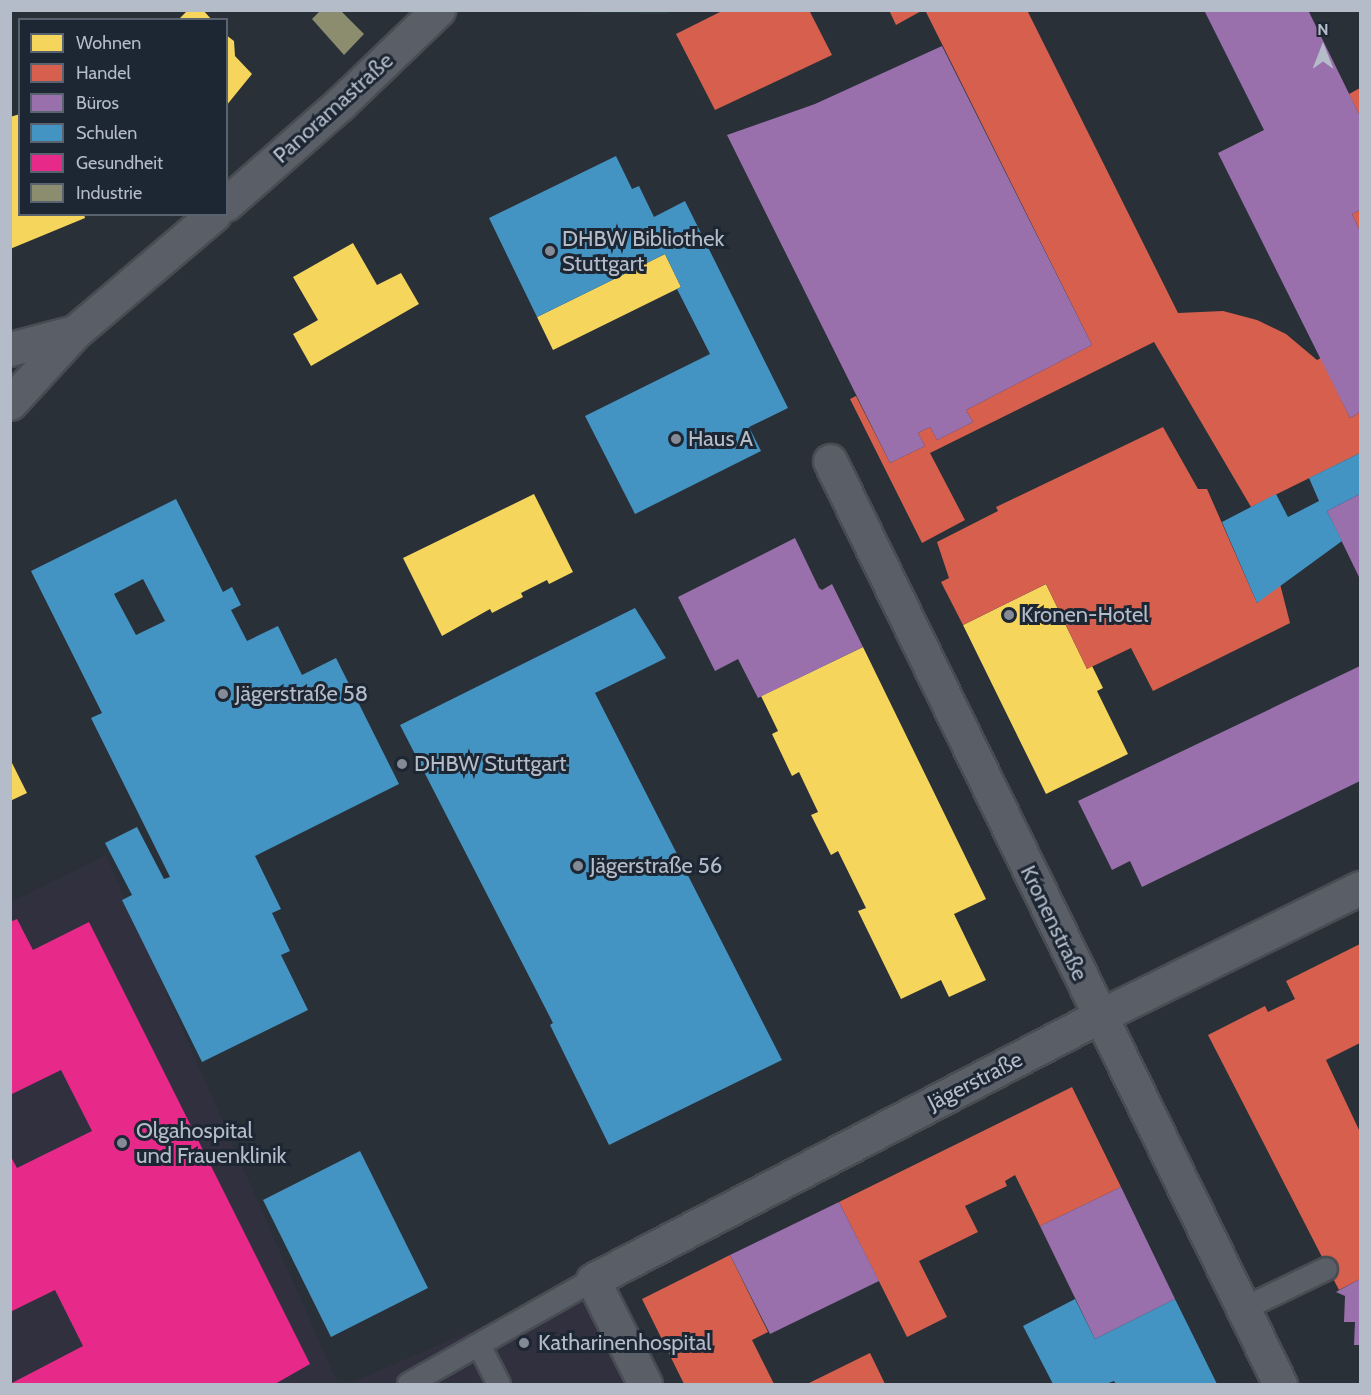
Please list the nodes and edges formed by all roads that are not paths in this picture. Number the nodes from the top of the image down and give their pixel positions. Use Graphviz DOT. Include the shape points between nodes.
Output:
graph roads {
  1 [pos="438,10"];
  2 [pos="228,202"];
  3 [pos="212,216"];
  4 [pos="75,332"];
  5 [pos="10,349"];
  6 [pos="10,403"];
  7 [pos="830,461"];
  8 [pos="1360,888"];
  9 [pos="1100,1016"];
  10 [pos="1326,1269"];
  11 [pos="593,1280"];
  12 [pos="1243,1309"];
  13 [pos="479,1345"];
  14 [pos="410,1384"];
  15 [pos="499,1384"];
  16 [pos="645,1384"];
  17 [pos="1280,1384"];
  1 -- 2 [label="street, Panoramastraße" via="340,104"];
  3 -- 4 [label="street"];
  4 -- 5 [label="street"];
  4 -- 6 [label="street"];
  7 -- 9 [label="street, Kronenstraße"];
  8 -- 9 [label="street, Jägerstraße"];
  9 -- 11 [label="street, Jägerstraße"];
  9 -- 12 [label="street, Kronenstraße"];
  10 -- 12 [label="lane"];
  11 -- 13 [label="lane"];
  11 -- 16 [label="street"];
  12 -- 17 [label="street, Kronenstraße"];
  13 -- 14 [label="lane"];
  13 -- 15 [label="lane"];
}
